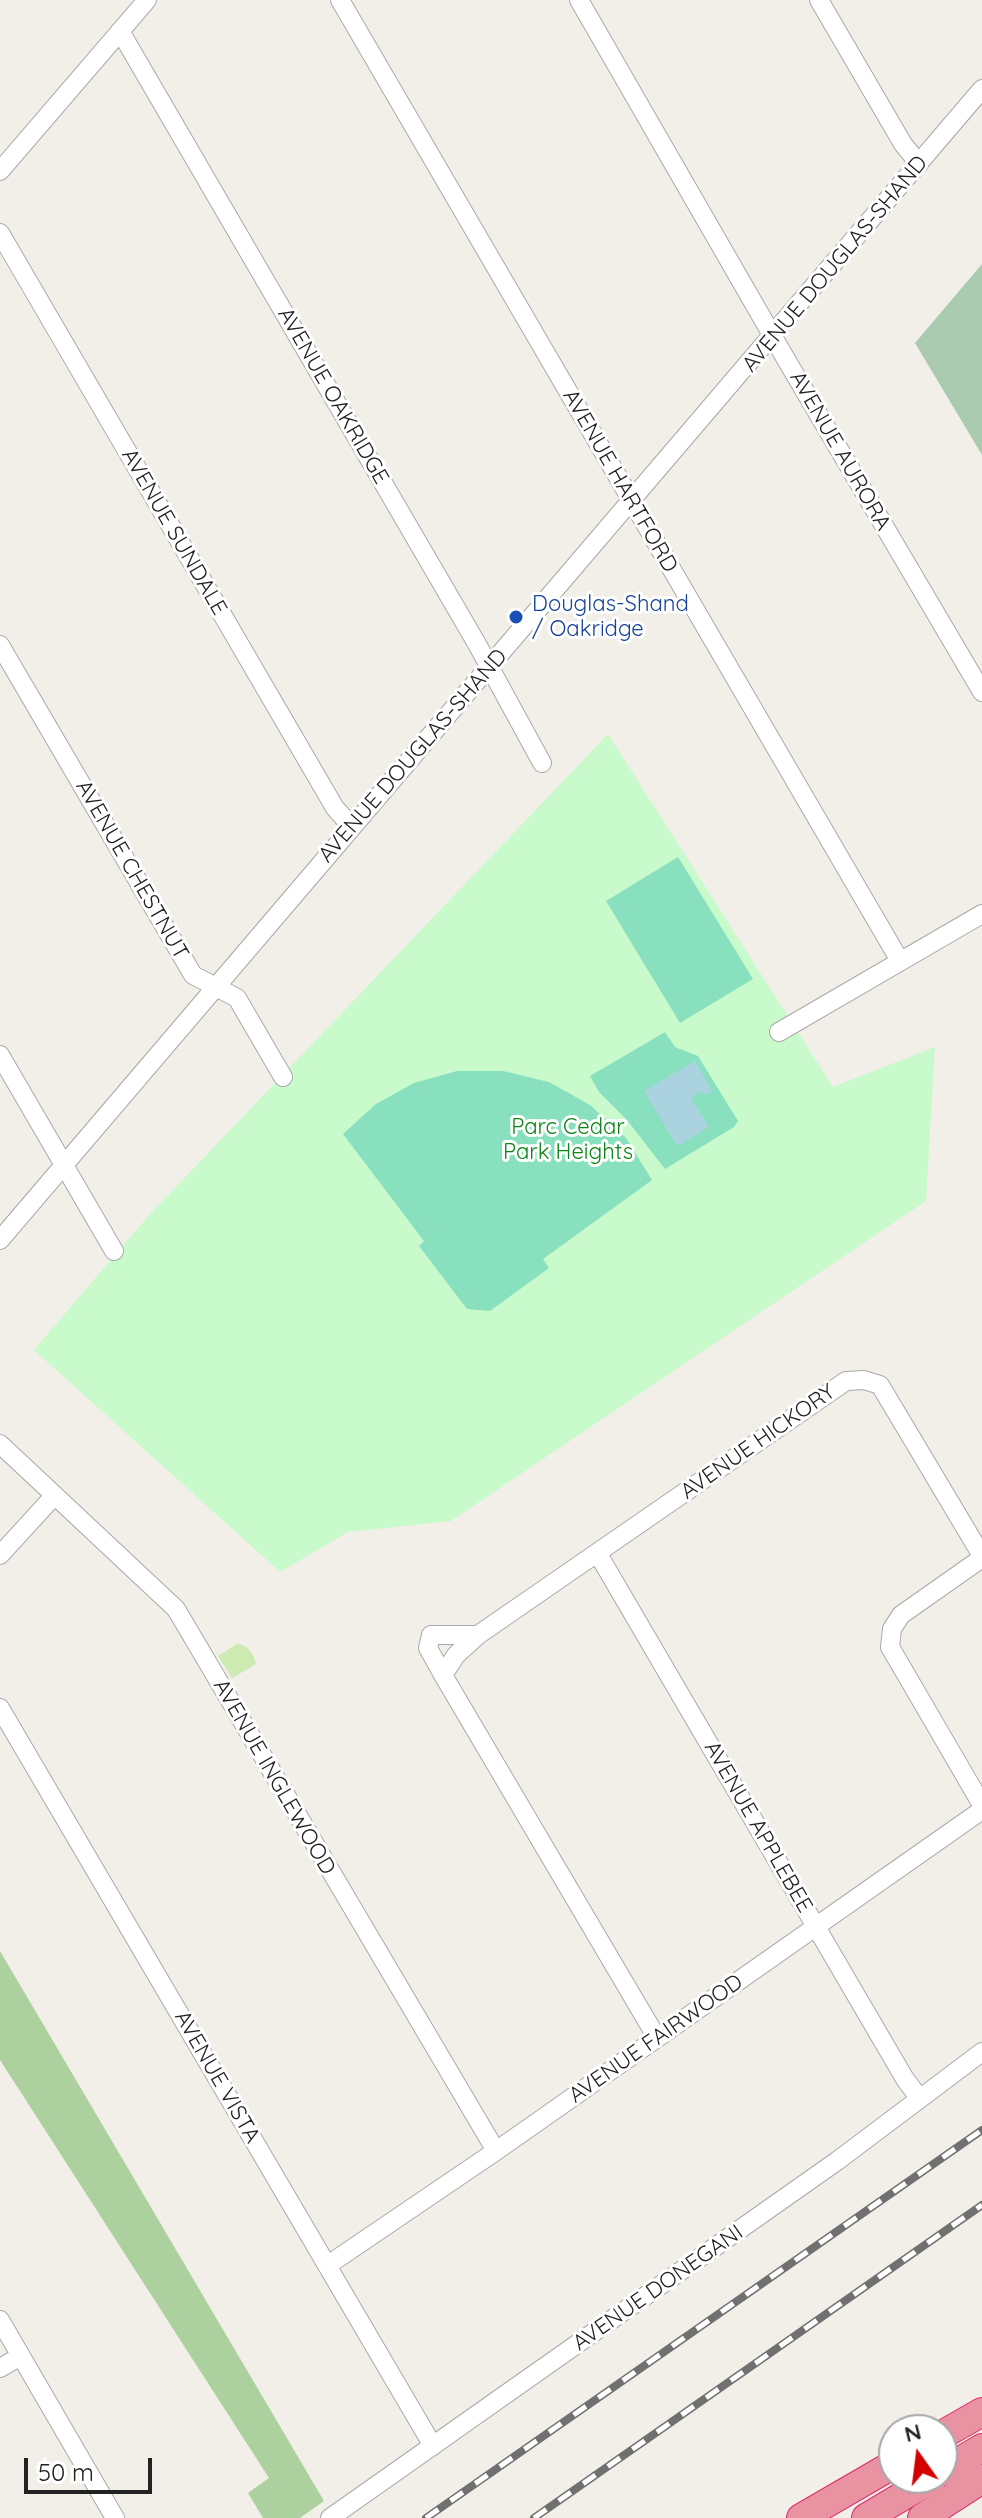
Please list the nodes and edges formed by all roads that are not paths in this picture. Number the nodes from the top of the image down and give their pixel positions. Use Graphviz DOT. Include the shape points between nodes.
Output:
graph roads {
  1 [pos="147,0"];
  2 [pos="340,0"];
  3 [pos="579,0"];
  4 [pos="819,0"];
  5 [pos="120,31"];
  6 [pos="982,89"];
  7 [pos="919,164"];
  8 [pos="0,171"];
  9 [pos="0,233"];
  10 [pos="773,336"];
  11 [pos="632,501"];
  12 [pos="0,645"];
  13 [pos="489,667"];
  14 [pos="982,692"];
  15 [pos="542,763"];
  16 [pos="352,827"];
  17 [pos="982,914"];
  18 [pos="900,961"];
  19 [pos="214,988"];
  20 [pos="779,1032"];
  21 [pos="0,1055"];
  22 [pos="283,1077"];
  23 [pos="64,1163"];
  24 [pos="0,1240"];
  25 [pos="114,1251"];
  26 [pos="0,1444"];
  27 [pos="54,1496"];
  28 [pos="598,1554"];
  29 [pos="0,1555"];
  30 [pos="982,1557"];
  31 [pos="478,1635"];
  32 [pos="443,1675"];
  33 [pos="0,1708"];
  34 [pos="982,1807"];
  35 [pos="817,1927"];
  36 [pos="657,2038"];
  37 [pos="982,2052"];
  38 [pos="920,2099"];
  39 [pos="496,2151"];
  40 [pos="328,2265"];
  41 [pos="0,2320"];
  42 [pos="21,2356"];
  43 [pos="0,2368"];
  44 [pos="982,2412"];
  45 [pos="958,2426"];
  46 [pos="433,2446"];
  47 [pos="982,2448"];
  48 [pos="958,2462"];
  49 [pos="878,2473"];
  50 [pos="982,2479"];
  51 [pos="906,2494"];
  52 [pos="115,2518"];
  53 [pos="330,2518"];
  54 [pos="801,2518"];
  55 [pos="866,2518"];
  56 [pos="922,2518"];
  1 -- 5 [label="street"];
  2 -- 11 [label="street, AVENUE HARTFORD"];
  3 -- 10 [label="street, AVENUE AURORA"];
  4 -- 7 [label="street"];
  5 -- 8 [label="street"];
  5 -- 13 [label="street, AVENUE OAKRIDGE"];
  6 -- 7 [label="street, AVENUE DOUGLAS-SHAND"];
  7 -- 10 [label="street, AVENUE DOUGLAS-SHAND"];
  9 -- 16 [label="street, AVENUE SUNDALE" via="335,808"];
  10 -- 11 [label="street, AVENUE DOUGLAS-SHAND"];
  10 -- 14 [label="street, AVENUE AURORA"];
  11 -- 13 [label="street, AVENUE DOUGLAS-SHAND"];
  11 -- 18 [label="street, AVENUE HARTFORD"];
  12 -- 19 [label="street, AVENUE CHESTNUT" via="193,975"];
  13 -- 15 [label="street, AVENUE OAKRIDGE"];
  13 -- 16 [label="street, AVENUE DOUGLAS-SHAND"];
  16 -- 19 [label="street, AVENUE DOUGLAS-SHAND"];
  17 -- 18 [label="street"];
  18 -- 20 [label="street"];
  19 -- 22 [label="street, AVENUE CHESTNUT" via="237,998"];
  19 -- 23 [label="street, AVENUE DOUGLAS-SHAND"];
  21 -- 23 [label="street"];
  23 -- 24 [label="street, AVENUE DOUGLAS-SHAND"];
  23 -- 25 [label="street"];
  26 -- 27 [label="street, AVENUE INGLEWOOD"];
  27 -- 29 [label="street"];
  27 -- 39 [label="street, AVENUE INGLEWOOD" via="176,1609"];
  28 -- 30 [label="street, AVENUE HICKORY" via="846,1381 864,1380 880,1385"];
  28 -- 31 [label="street, AVENUE HICKORY"];
  28 -- 35 [label="street, AVENUE APPLEBEE"];
  30 -- 34 [label="street" via="901,1615 890,1647"];
  31 -- 32 [label="street, AVENUE HICKORY"];
  31 -- 32 [label="street" via="431,1635 428,1648"];
  32 -- 36 [label="street"];
  33 -- 40 [label="street, AVENUE VISTA"];
  34 -- 35 [label="street, AVENUE FAIRWOOD"];
  35 -- 36 [label="street, AVENUE FAIRWOOD"];
  35 -- 38 [label="street, AVENUE APPLEBEE"];
  36 -- 39 [label="street, AVENUE FAIRWOOD"];
  37 -- 38 [label="street, AVENUE DONEGANI"];
  38 -- 46 [label="street, AVENUE DONEGANI"];
  39 -- 40 [label="street, AVENUE FAIRWOOD"];
  40 -- 46 [label="street, AVENUE VISTA"];
  41 -- 42 [label="street"];
  42 -- 43 [label="street"];
  42 -- 52 [label="street"];
  44 -- 45 [label="highway"];
  46 -- 53 [label="street, AVENUE DONEGANI"];
  47 -- 48 [label="highway"];
  49 -- 54 [label="highway"];
  50 -- 56 [label="highway"];
  51 -- 55 [label="highway"];
}
